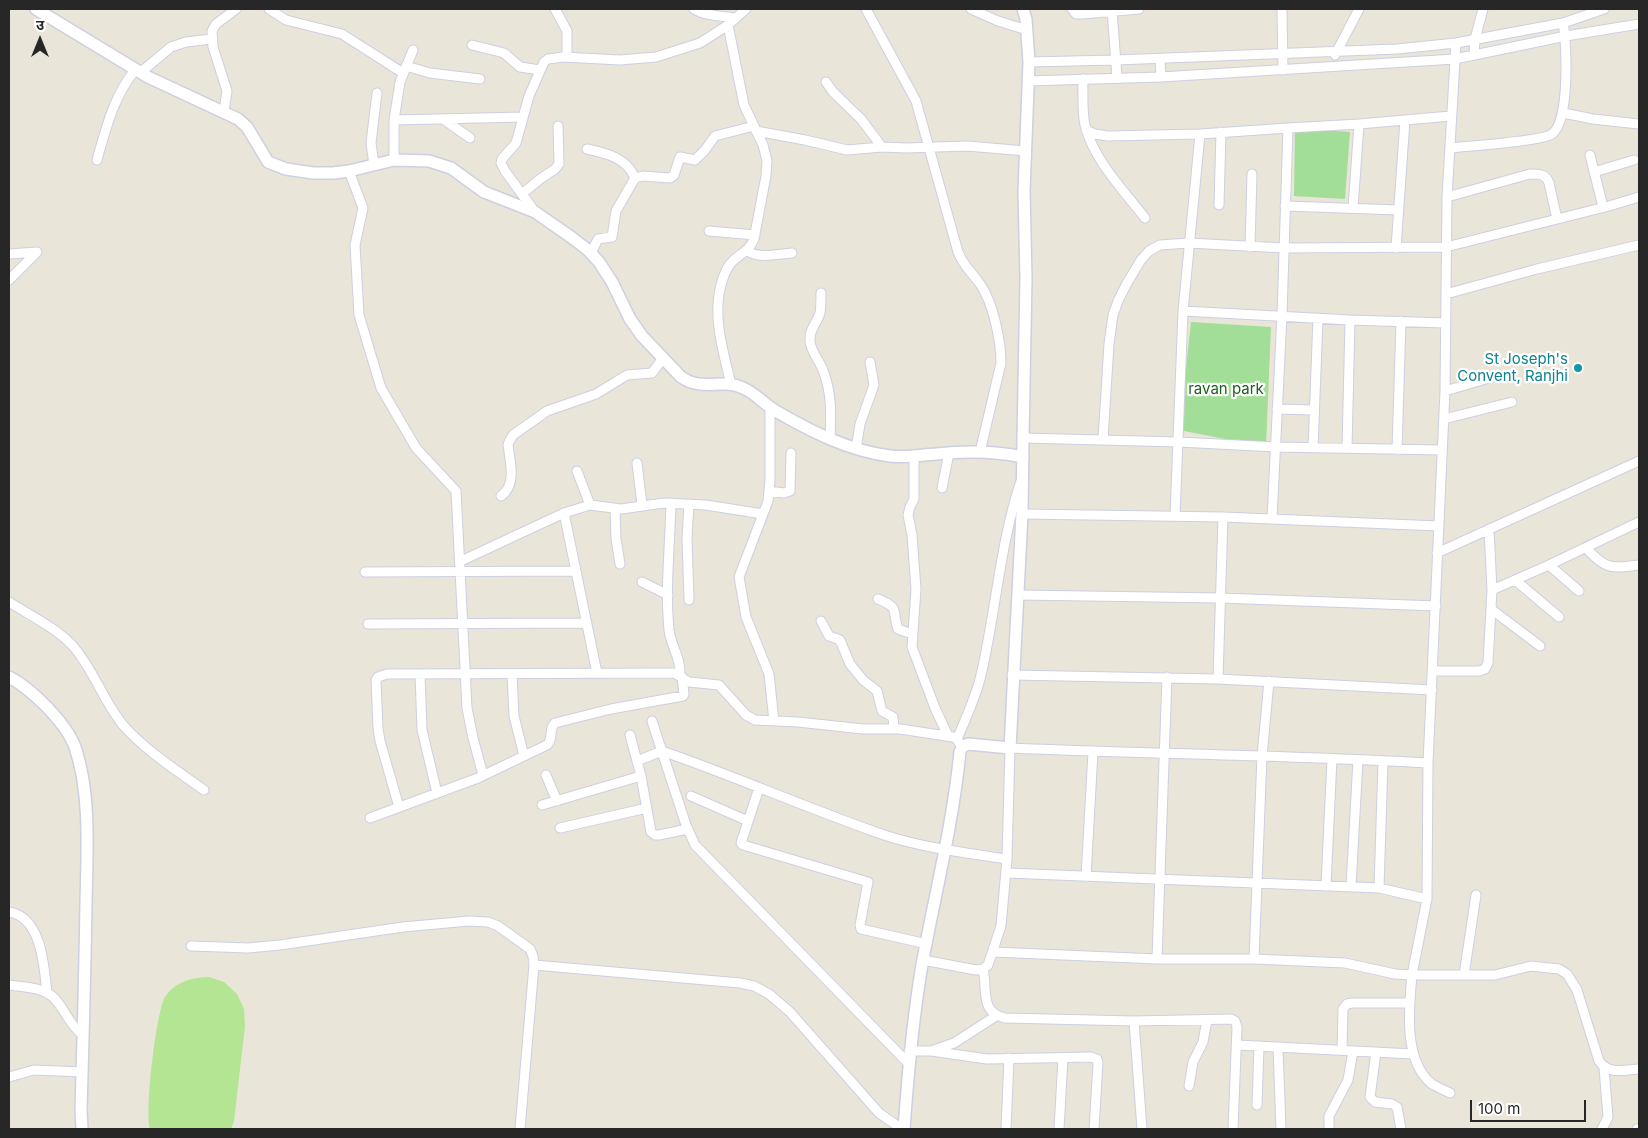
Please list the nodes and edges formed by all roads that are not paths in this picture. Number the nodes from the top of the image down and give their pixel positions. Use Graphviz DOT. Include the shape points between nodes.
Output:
graph roads {
  1 [pos="36,9"];
  2 [pos="236,9"];
  3 [pos="269,9"];
  4 [pos="555,9"];
  5 [pos="694,9"];
  6 [pos="746,9"];
  7 [pos="866,9"];
  8 [pos="971,9"];
  9 [pos="1072,9"];
  10 [pos="1139,9"];
  11 [pos="1282,9"];
  12 [pos="1359,9"];
  13 [pos="1483,9"];
  14 [pos="1604,9"];
  15 [pos="1024,10"];
  16 [pos="1112,10"];
  17 [pos="731,17"];
  18 [pos="1563,23"];
  19 [pos="1639,24"];
  20 [pos="1027,30"];
  21 [pos="1566,36"];
  22 [pos="211,39"];
  23 [pos="1475,39"];
  24 [pos="1456,43"];
  25 [pos="472,45"];
  26 [pos="413,50"];
  27 [pos="1336,52"];
  28 [pos="1282,54"];
  29 [pos="1474,55"];
  30 [pos="1234,56"];
  31 [pos="567,57"];
  32 [pos="1196,57"];
  33 [pos="1160,59"];
  34 [pos="1455,59"];
  35 [pos="1116,60"];
  36 [pos="1028,62"];
  37 [pos="1333,67"];
  38 [pos="139,70"];
  39 [pos="405,70"];
  40 [pos="540,70"];
  41 [pos="1283,70"];
  42 [pos="1234,73"];
  43 [pos="1197,75"];
  44 [pos="1161,77"];
  45 [pos="1117,78"];
  46 [pos="480,79"];
  47 [pos="1083,79"];
  48 [pos="1028,81"];
  49 [pos="826,82"];
  50 [pos="377,93"];
  51 [pos="224,111"];
  52 [pos="1563,113"];
  53 [pos="1451,116"];
  54 [pos="523,117"];
  55 [pos="442,119"];
  56 [pos="394,120"];
  57 [pos="1405,120"];
  58 [pos="1359,124"];
  59 [pos="1639,124"];
  60 [pos="558,126"];
  61 [pos="1288,128"];
  62 [pos="755,129"];
  63 [pos="1086,130"];
  64 [pos="1221,132"];
  65 [pos="1200,134"];
  66 [pos="470,138"];
  67 [pos="882,147"];
  68 [pos="929,147"];
  69 [pos="1450,148"];
  70 [pos="587,149"];
  71 [pos="1026,151"];
  72 [pos="1590,155"];
  73 [pos="97,160"];
  74 [pos="394,160"];
  75 [pos="1634,160"];
  76 [pos="374,165"];
  77 [pos="349,171"];
  78 [pos="1594,172"];
  79 [pos="1252,174"];
  80 [pos="636,178"];
  81 [pos="522,194"];
  82 [pos="1639,196"];
  83 [pos="1447,197"];
  84 [pos="1219,205"];
  85 [pos="1285,206"];
  86 [pos="1603,207"];
  87 [pos="1352,208"];
  88 [pos="1398,210"];
  89 [pos="535,212"];
  90 [pos="1145,218"];
  91 [pos="1557,219"];
  92 [pos="709,231"];
  93 [pos="755,235"];
  94 [pos="1188,243"];
  95 [pos="1639,245"];
  96 [pos="1250,247"];
  97 [pos="1446,247"];
  98 [pos="1284,248"];
  99 [pos="1396,248"];
  100 [pos="747,251"];
  101 [pos="591,253"];
  102 [pos="792,253"];
  103 [pos="9,254"];
  104 [pos="9,280"];
  105 [pos="821,293"];
  106 [pos="1446,294"];
  107 [pos="1183,311"];
  108 [pos="1282,315"];
  109 [pos="1318,318"];
  110 [pos="1350,320"];
  111 [pos="1400,321"];
  112 [pos="1445,323"];
  113 [pos="663,358"];
  114 [pos="870,362"];
  115 [pos="1499,375"];
  116 [pos="731,384"];
  117 [pos="1445,391"];
  118 [pos="1512,402"];
  119 [pos="770,407"];
  120 [pos="1277,409"];
  121 [pos="1314,410"];
  122 [pos="1444,419"];
  123 [pos="1023,438"];
  124 [pos="830,439"];
  125 [pos="1103,439"];
  126 [pos="1179,442"];
  127 [pos="1276,447"];
  128 [pos="1313,448"];
  129 [pos="1347,448"];
  130 [pos="856,449"];
  131 [pos="1397,450"];
  132 [pos="1442,450"];
  133 [pos="980,452"];
  134 [pos="792,453"];
  135 [pos="949,453"];
  136 [pos="914,456"];
  137 [pos="1023,457"];
  138 [pos="1639,461"];
  139 [pos="637,463"];
  140 [pos="577,471"];
  141 [pos="1022,476"];
  142 [pos="942,488"];
  143 [pos="769,491"];
  144 [pos="502,496"];
  145 [pos="671,503"];
  146 [pos="689,504"];
  147 [pos="590,505"];
  148 [pos="642,505"];
  149 [pos="615,509"];
  150 [pos="564,513"];
  151 [pos="763,514"];
  152 [pos="1022,514"];
  153 [pos="1175,516"];
  154 [pos="1223,517"];
  155 [pos="1272,518"];
  156 [pos="1639,522"];
  157 [pos="1438,526"];
  158 [pos="1489,529"];
  159 [pos="1586,548"];
  160 [pos="1437,553"];
  161 [pos="461,561"];
  162 [pos="620,564"];
  163 [pos="1549,565"];
  164 [pos="1639,565"];
  165 [pos="576,571"];
  166 [pos="365,572"];
  167 [pos="461,572"];
  168 [pos="1515,580"];
  169 [pos="642,582"];
  170 [pos="1492,590"];
  171 [pos="1580,591"];
  172 [pos="668,595"];
  173 [pos="1018,596"];
  174 [pos="1221,598"];
  175 [pos="878,599"];
  176 [pos="689,600"];
  177 [pos="9,602"];
  178 [pos="1436,606"];
  179 [pos="1491,609"];
  180 [pos="1559,617"];
  181 [pos="821,621"];
  182 [pos="587,623"];
  183 [pos="368,624"];
  184 [pos="462,624"];
  185 [pos="912,634"];
  186 [pos="1540,646"];
  187 [pos="1433,671"];
  188 [pos="597,673"];
  189 [pos="420,674"];
  190 [pos="465,674"];
  191 [pos="512,674"];
  192 [pos="1012,675"];
  193 [pos="9,676"];
  194 [pos="681,676"];
  195 [pos="1167,677"];
  196 [pos="1218,679"];
  197 [pos="1269,681"];
  198 [pos="1432,690"];
  199 [pos="652,721"];
  200 [pos="774,721"];
  201 [pos="894,729"];
  202 [pos="630,735"];
  203 [pos="956,741"];
  204 [pos="1010,748"];
  205 [pos="662,751"];
  206 [pos="1093,752"];
  207 [pos="1164,753"];
  208 [pos="524,756"];
  209 [pos="1262,756"];
  210 [pos="1332,759"];
  211 [pos="1358,760"];
  212 [pos="637,761"];
  213 [pos="1383,761"];
  214 [pos="1428,763"];
  215 [pos="483,775"];
  216 [pos="546,775"];
  217 [pos="641,776"];
  218 [pos="759,788"];
  219 [pos="204,790"];
  220 [pos="437,793"];
  221 [pos="691,796"];
  222 [pos="557,801"];
  223 [pos="542,805"];
  224 [pos="399,807"];
  225 [pos="647,808"];
  226 [pos="370,818"];
  227 [pos="748,821"];
  228 [pos="560,828"];
  229 [pos="688,829"];
  230 [pos="946,850"];
  231 [pos="1007,859"];
  232 [pos="1007,874"];
  233 [pos="1086,877"];
  234 [pos="1160,879"];
  235 [pos="1257,883"];
  236 [pos="1326,886"];
  237 [pos="1351,886"];
  238 [pos="1379,888"];
  239 [pos="1476,895"];
  240 [pos="1427,899"];
  241 [pos="9,912"];
  242 [pos="927,944"];
  243 [pos="191,946"];
  244 [pos="992,952"];
  245 [pos="1157,959"];
  246 [pos="1254,959"];
  247 [pos="923,960"];
  248 [pos="534,965"];
  249 [pos="983,969"];
  250 [pos="1412,975"];
  251 [pos="1464,975"];
  252 [pos="9,985"];
  253 [pos="48,993"];
  254 [pos="1410,1003"];
  255 [pos="996,1016"];
  256 [pos="1134,1020"];
  257 [pos="1207,1020"];
  258 [pos="83,1035"];
  259 [pos="1236,1045"];
  260 [pos="1258,1046"];
  261 [pos="1278,1047"];
  262 [pos="1342,1050"];
  263 [pos="909,1051"];
  264 [pos="931,1051"];
  265 [pos="1353,1051"];
  266 [pos="1376,1052"];
  267 [pos="1413,1054"];
  268 [pos="1009,1058"];
  269 [pos="1063,1058"];
  270 [pos="908,1063"];
  271 [pos="1604,1068"];
  272 [pos="1639,1069"];
  273 [pos="82,1072"];
  274 [pos="9,1077"];
  275 [pos="1189,1086"];
  276 [pos="1450,1093"];
  277 [pos="1257,1105"];
  278 [pos="82,1129"];
  279 [pos="520,1129"];
  280 [pos="903,1129"];
  281 [pos="1006,1129"];
  282 [pos="1059,1129"];
  283 [pos="1094,1129"];
  284 [pos="1142,1129"];
  285 [pos="1233,1129"];
  286 [pos="1281,1129"];
  287 [pos="1329,1129"];
  288 [pos="1401,1129"];
  289 [pos="1602,1129"];
  1 -- 38 [label="street"];
  2 -- 22 [label="street" via="216,24"];
  3 -- 39 [label="street" via="286,20 342,34"];
  4 -- 31 [label="street" via="567,31"];
  5 -- 17 [label="street"];
  6 -- 17 [label="street"];
  7 -- 68 [label="street" via="916,101"];
  8 -- 20 [label="street"];
  9 -- 16 [label="street" via="1076,14"];
  10 -- 16 [label="street"];
  11 -- 28 [label="street"];
  12 -- 27 [label="street"];
  13 -- 23 [label="street"];
  14 -- 18 [label="street"];
  15 -- 20 [label="street"];
  16 -- 35 [label="street"];
  17 -- 31 [label="street" via="700,43 656,57 620,60"];
  17 -- 62 [label="street" via="744,105"];
  18 -- 21 [label="street"];
  18 -- 23 [label="street"];
  19 -- 21 [label="street"];
  20 -- 36 [label="street"];
  21 -- 29 [label="street"];
  21 -- 52 [label="street"];
  22 -- 38 [label="street" via="171,47"];
  22 -- 51 [label="street" via="227,91"];
  23 -- 24 [label="street"];
  23 -- 29 [label="street"];
  24 -- 27 [label="street"];
  24 -- 34 [label="street"];
  25 -- 40 [label="street" via="504,53 520,67"];
  26 -- 39 [label="street"];
  27 -- 28 [label="street"];
  27 -- 37 [label="street"];
  28 -- 30 [label="street"];
  28 -- 41 [label="street"];
  29 -- 34 [label="street"];
  30 -- 32 [label="street"];
  30 -- 42 [label="street"];
  31 -- 40 [label="street" via="548,59"];
  32 -- 33 [label="street"];
  32 -- 43 [label="street"];
  33 -- 35 [label="street"];
  33 -- 44 [label="street"];
  34 -- 37 [label="street"];
  34 -- 53 [label="street"];
  35 -- 36 [label="street"];
  35 -- 45 [label="street"];
  36 -- 48 [label="street"];
  37 -- 41 [label="street"];
  38 -- 51 [label="street"];
  38 -- 73 [label="street" via="120,92"];
  39 -- 46 [label="street"];
  39 -- 56 [label="street"];
  40 -- 54 [label="street"];
  41 -- 42 [label="street"];
  42 -- 43 [label="street"];
  43 -- 44 [label="street"];
  44 -- 45 [label="street"];
  45 -- 47 [label="street"];
  47 -- 48 [label="street"];
  47 -- 63 [label="street"];
  48 -- 71 [label="street"];
  49 -- 67 [label="street"];
  50 -- 76 [label="street" via="371,143"];
  51 -- 77 [label="street" via="247,127 268,162 313,173"];
  52 -- 59 [label="street"];
  52 -- 69 [label="street" via="1556,130 1547,136"];
  53 -- 57 [label="street"];
  53 -- 69 [label="street"];
  54 -- 55 [label="street"];
  54 -- 81 [label="street" via="516,143 501,163"];
  55 -- 56 [label="street"];
  55 -- 66 [label="street"];
  56 -- 74 [label="street"];
  57 -- 58 [label="street"];
  57 -- 88 [label="street"];
  58 -- 61 [label="street"];
  58 -- 87 [label="street"];
  60 -- 81 [label="street" via="559,164"];
  61 -- 64 [label="street"];
  61 -- 85 [label="street"];
  62 -- 67 [label="street" via="847,150"];
  62 -- 80 [label="street" via="715,136 694,160 680,157 670,178"];
  62 -- 93 [label="street" via="766,152 767,169"];
  63 -- 65 [label="street" via="1108,136"];
  63 -- 90 [label="street" via="1103,164"];
  64 -- 65 [label="street"];
  64 -- 84 [label="street"];
  65 -- 94 [label="street"];
  67 -- 68 [label="street"];
  68 -- 71 [label="street" via="974,146"];
  68 -- 133 [label="street" via="958,252 984,291 1001,352 999,375"];
  69 -- 83 [label="street"];
  70 -- 80 [label="street" via="618,159 631,169"];
  71 -- 123 [label="street"];
  72 -- 78 [label="street"];
  74 -- 76 [label="street"];
  74 -- 89 [label="street" via="441,164 484,192"];
  75 -- 78 [label="street"];
  76 -- 77 [label="street"];
  77 -- 161 [label="street" via="363,208 355,245 359,315 381,388 416,448 456,491"];
  78 -- 86 [label="street"];
  79 -- 96 [label="street"];
  80 -- 101 [label="street" via="617,208 612,237 598,239"];
  81 -- 89 [label="street"];
  82 -- 86 [label="street"];
  83 -- 91 [label="street" via="1530,174 1542,175 1549,183"];
  83 -- 97 [label="street"];
  85 -- 87 [label="street"];
  85 -- 98 [label="street"];
  86 -- 91 [label="street"];
  87 -- 88 [label="street"];
  88 -- 99 [label="street"];
  89 -- 101 [label="street"];
  91 -- 97 [label="street"];
  92 -- 93 [label="street"];
  93 -- 100 [label="street"];
  94 -- 96 [label="street"];
  94 -- 107 [label="street"];
  94 -- 125 [label="street" via="1160,245 1150,251 1136,267 1118,301 1110,328"];
  95 -- 106 [label="street"];
  96 -- 98 [label="street"];
  97 -- 99 [label="street"];
  97 -- 106 [label="street"];
  98 -- 99 [label="street"];
  98 -- 108 [label="street"];
  100 -- 102 [label="street" via="761,256"];
  100 -- 116 [label="street" via="730,265 718,293 719,334"];
  101 -- 113 [label="street" via="607,273 630,319"];
  103 -- 104 [label="street" via="36,252"];
  105 -- 124 [label="street" via="820,312 810,331 810,338 830,394"];
  106 -- 112 [label="street"];
  107 -- 108 [label="street"];
  107 -- 126 [label="street"];
  108 -- 109 [label="street"];
  108 -- 120 [label="street"];
  109 -- 110 [label="street"];
  109 -- 121 [label="street"];
  110 -- 111 [label="street"];
  110 -- 129 [label="street"];
  111 -- 112 [label="street"];
  111 -- 131 [label="street"];
  112 -- 117 [label="street"];
  113 -- 116 [label="street" via="688,382"];
  113 -- 144 [label="street" via="652,373 627,375 596,394 547,411 513,435 508,446 511,480 509,489"];
  114 -- 130 [label="street" via="874,384 860,424"];
  115 -- 117 [label="street"];
  116 -- 119 [label="street" via="751,392"];
  117 -- 122 [label="street"];
  118 -- 122 [label="street"];
  119 -- 124 [label="street"];
  119 -- 143 [label="street"];
  120 -- 121 [label="street"];
  120 -- 127 [label="street"];
  121 -- 128 [label="street"];
  122 -- 132 [label="street"];
  123 -- 125 [label="street"];
  123 -- 137 [label="street"];
  124 -- 130 [label="street"];
  125 -- 126 [label="street"];
  126 -- 127 [label="street"];
  126 -- 153 [label="street"];
  127 -- 128 [label="street"];
  127 -- 155 [label="street"];
  128 -- 129 [label="street"];
  129 -- 131 [label="street"];
  130 -- 136 [label="street" via="888,456"];
  131 -- 132 [label="street"];
  132 -- 157 [label="street"];
  133 -- 135 [label="street"];
  133 -- 137 [label="street"];
  134 -- 143 [label="street" via="790,491"];
  135 -- 136 [label="street"];
  135 -- 142 [label="street"];
  136 -- 185 [label="street" via="914,499 908,515 916,589"];
  137 -- 141 [label="street"];
  138 -- 158 [label="street"];
  139 -- 148 [label="street"];
  140 -- 147 [label="street"];
  141 -- 152 [label="street"];
  141 -- 203 [label="street" via="1011,514 981,676"];
  143 -- 151 [label="street"];
  145 -- 146 [label="street"];
  145 -- 148 [label="street"];
  145 -- 172 [label="street"];
  146 -- 151 [label="street"];
  146 -- 176 [label="street"];
  147 -- 149 [label="street"];
  147 -- 150 [label="street"];
  148 -- 149 [label="street"];
  149 -- 162 [label="street"];
  150 -- 161 [label="street"];
  150 -- 165 [label="street"];
  151 -- 200 [label="street" via="742,566 739,583 746,618 766,662"];
  152 -- 153 [label="street"];
  152 -- 173 [label="street"];
  153 -- 154 [label="street"];
  154 -- 155 [label="street"];
  154 -- 174 [label="street"];
  155 -- 157 [label="street"];
  156 -- 159 [label="street"];
  157 -- 160 [label="street"];
  158 -- 160 [label="street"];
  158 -- 170 [label="street"];
  159 -- 163 [label="street"];
  159 -- 164 [label="street" via="1607,566"];
  160 -- 178 [label="street"];
  161 -- 167 [label="street"];
  163 -- 168 [label="street"];
  163 -- 171 [label="street"];
  165 -- 167 [label="street"];
  165 -- 182 [label="street"];
  166 -- 167 [label="street"];
  167 -- 184 [label="street"];
  168 -- 170 [label="street"];
  168 -- 180 [label="street"];
  169 -- 172 [label="street"];
  170 -- 179 [label="street"];
  172 -- 194 [label="street" via="670,631"];
  173 -- 174 [label="street"];
  173 -- 192 [label="street"];
  174 -- 178 [label="street"];
  174 -- 196 [label="street"];
  175 -- 185 [label="street" via="892,606 898,629"];
  177 -- 219 [label="street" via="71,643 122,724 147,748"];
  178 -- 187 [label="street"];
  179 -- 186 [label="street"];
  179 -- 187 [label="street" via="1485,669"];
  181 -- 201 [label="street" via="829,636 840,640 850,664 862,680 877,691 882,710 893,717"];
  182 -- 184 [label="street"];
  182 -- 188 [label="street"];
  183 -- 184 [label="street"];
  184 -- 190 [label="street"];
  185 -- 203 [label="street" via="914,654"];
  187 -- 198 [label="street"];
  188 -- 191 [label="street"];
  188 -- 194 [label="street" via="670,672"];
  189 -- 190 [label="street"];
  189 -- 220 [label="street" via="422,730"];
  189 -- 224 [label="street" via="382,674 376,680 380,741"];
  190 -- 191 [label="street"];
  190 -- 215 [label="street" via="469,723"];
  191 -- 208 [label="street" via="514,716"];
  192 -- 195 [label="street"];
  192 -- 204 [label="street"];
  193 -- 258 [label="street" via="62,725 72,741 79,763 86,847"];
  194 -- 200 [label="street" via="689,682 719,685 748,717"];
  194 -- 208 [label="street" via="683,696 555,723 551,728 550,743"];
  195 -- 196 [label="street"];
  195 -- 207 [label="street"];
  196 -- 197 [label="street"];
  197 -- 198 [label="street"];
  197 -- 209 [label="street"];
  198 -- 214 [label="street"];
  199 -- 205 [label="street"];
  200 -- 201 [label="street" via="851,729"];
  201 -- 203 [label="street"];
  202 -- 212 [label="street"];
  203 -- 204 [label="street"];
  203 -- 230 [label="street" via="960,752"];
  204 -- 206 [label="street"];
  204 -- 231 [label="street"];
  205 -- 212 [label="street"];
  205 -- 218 [label="street"];
  205 -- 229 [label="street"];
  206 -- 207 [label="street"];
  206 -- 233 [label="street"];
  207 -- 209 [label="street"];
  207 -- 234 [label="street"];
  208 -- 215 [label="street"];
  209 -- 210 [label="street"];
  209 -- 235 [label="street"];
  210 -- 211 [label="street"];
  210 -- 236 [label="street"];
  211 -- 213 [label="street"];
  211 -- 237 [label="street"];
  212 -- 217 [label="street"];
  213 -- 214 [label="street"];
  213 -- 238 [label="street"];
  214 -- 240 [label="street"];
  215 -- 220 [label="street"];
  216 -- 222 [label="street"];
  217 -- 222 [label="street"];
  217 -- 225 [label="street"];
  218 -- 227 [label="street"];
  218 -- 230 [label="street" via="885,835"];
  220 -- 224 [label="street"];
  221 -- 227 [label="street"];
  222 -- 223 [label="street"];
  224 -- 226 [label="street"];
  225 -- 228 [label="street"];
  225 -- 229 [label="street" via="651,832 655,835"];
  227 -- 242 [label="street" via="741,840 743,845 868,882 860,925 864,931"];
  229 -- 270 [label="street" via="696,846"];
  230 -- 231 [label="street"];
  230 -- 242 [label="street"];
  231 -- 232 [label="street"];
  232 -- 233 [label="street"];
  232 -- 244 [label="street" via="1001,926"];
  233 -- 234 [label="street"];
  234 -- 235 [label="street"];
  234 -- 245 [label="street"];
  235 -- 236 [label="street"];
  235 -- 246 [label="street"];
  236 -- 237 [label="street"];
  237 -- 238 [label="street"];
  238 -- 240 [label="street"];
  239 -- 251 [label="street"];
  240 -- 250 [label="street"];
  241 -- 253 [label="street" via="24,917 33,929 41,951"];
  242 -- 247 [label="street"];
  243 -- 248 [label="street" via="248,948 403,927 488,922 530,949"];
  244 -- 245 [label="street"];
  244 -- 249 [label="street" via="988,965"];
  245 -- 246 [label="street"];
  246 -- 250 [label="street" via="1345,963"];
  247 -- 249 [label="street"];
  247 -- 263 [label="street"];
  248 -- 279 [label="street"];
  248 -- 280 [label="street" via="754,986 790,1012 879,1113"];
  249 -- 255 [label="street" via="987,1005"];
  250 -- 251 [label="street"];
  250 -- 254 [label="street"];
  251 -- 271 [label="street" via="1495,975 1536,966 1559,969 1567,974 1577,990"];
  252 -- 253 [label="street"];
  253 -- 258 [label="street"];
  254 -- 262 [label="street" via="1347,1004"];
  254 -- 267 [label="street"];
  255 -- 256 [label="street"];
  255 -- 264 [label="street" via="954,1043"];
  256 -- 257 [label="street"];
  256 -- 284 [label="street"];
  257 -- 259 [label="street" via="1236,1021"];
  257 -- 275 [label="street" via="1205,1037 1191,1068"];
  258 -- 273 [label="street"];
  259 -- 260 [label="street"];
  259 -- 285 [label="street"];
  260 -- 261 [label="street"];
  260 -- 277 [label="street"];
  261 -- 262 [label="street"];
  261 -- 286 [label="street"];
  262 -- 265 [label="street"];
  263 -- 264 [label="street"];
  263 -- 270 [label="street"];
  264 -- 268 [label="street" via="987,1059"];
  265 -- 266 [label="street"];
  265 -- 287 [label="street" via="1347,1086 1329,1116"];
  266 -- 267 [label="street"];
  266 -- 288 [label="street" via="1370,1097 1375,1102 1397,1107"];
  267 -- 276 [label="street" via="1418,1068 1432,1084"];
  268 -- 269 [label="street"];
  268 -- 281 [label="street"];
  269 -- 282 [label="street"];
  269 -- 283 [label="street" via="1097,1059"];
  270 -- 280 [label="street"];
  271 -- 272 [label="street"];
  271 -- 289 [label="street" via="1608,1117"];
  273 -- 274 [label="street" via="34,1070"];
  273 -- 278 [label="street"];
}
